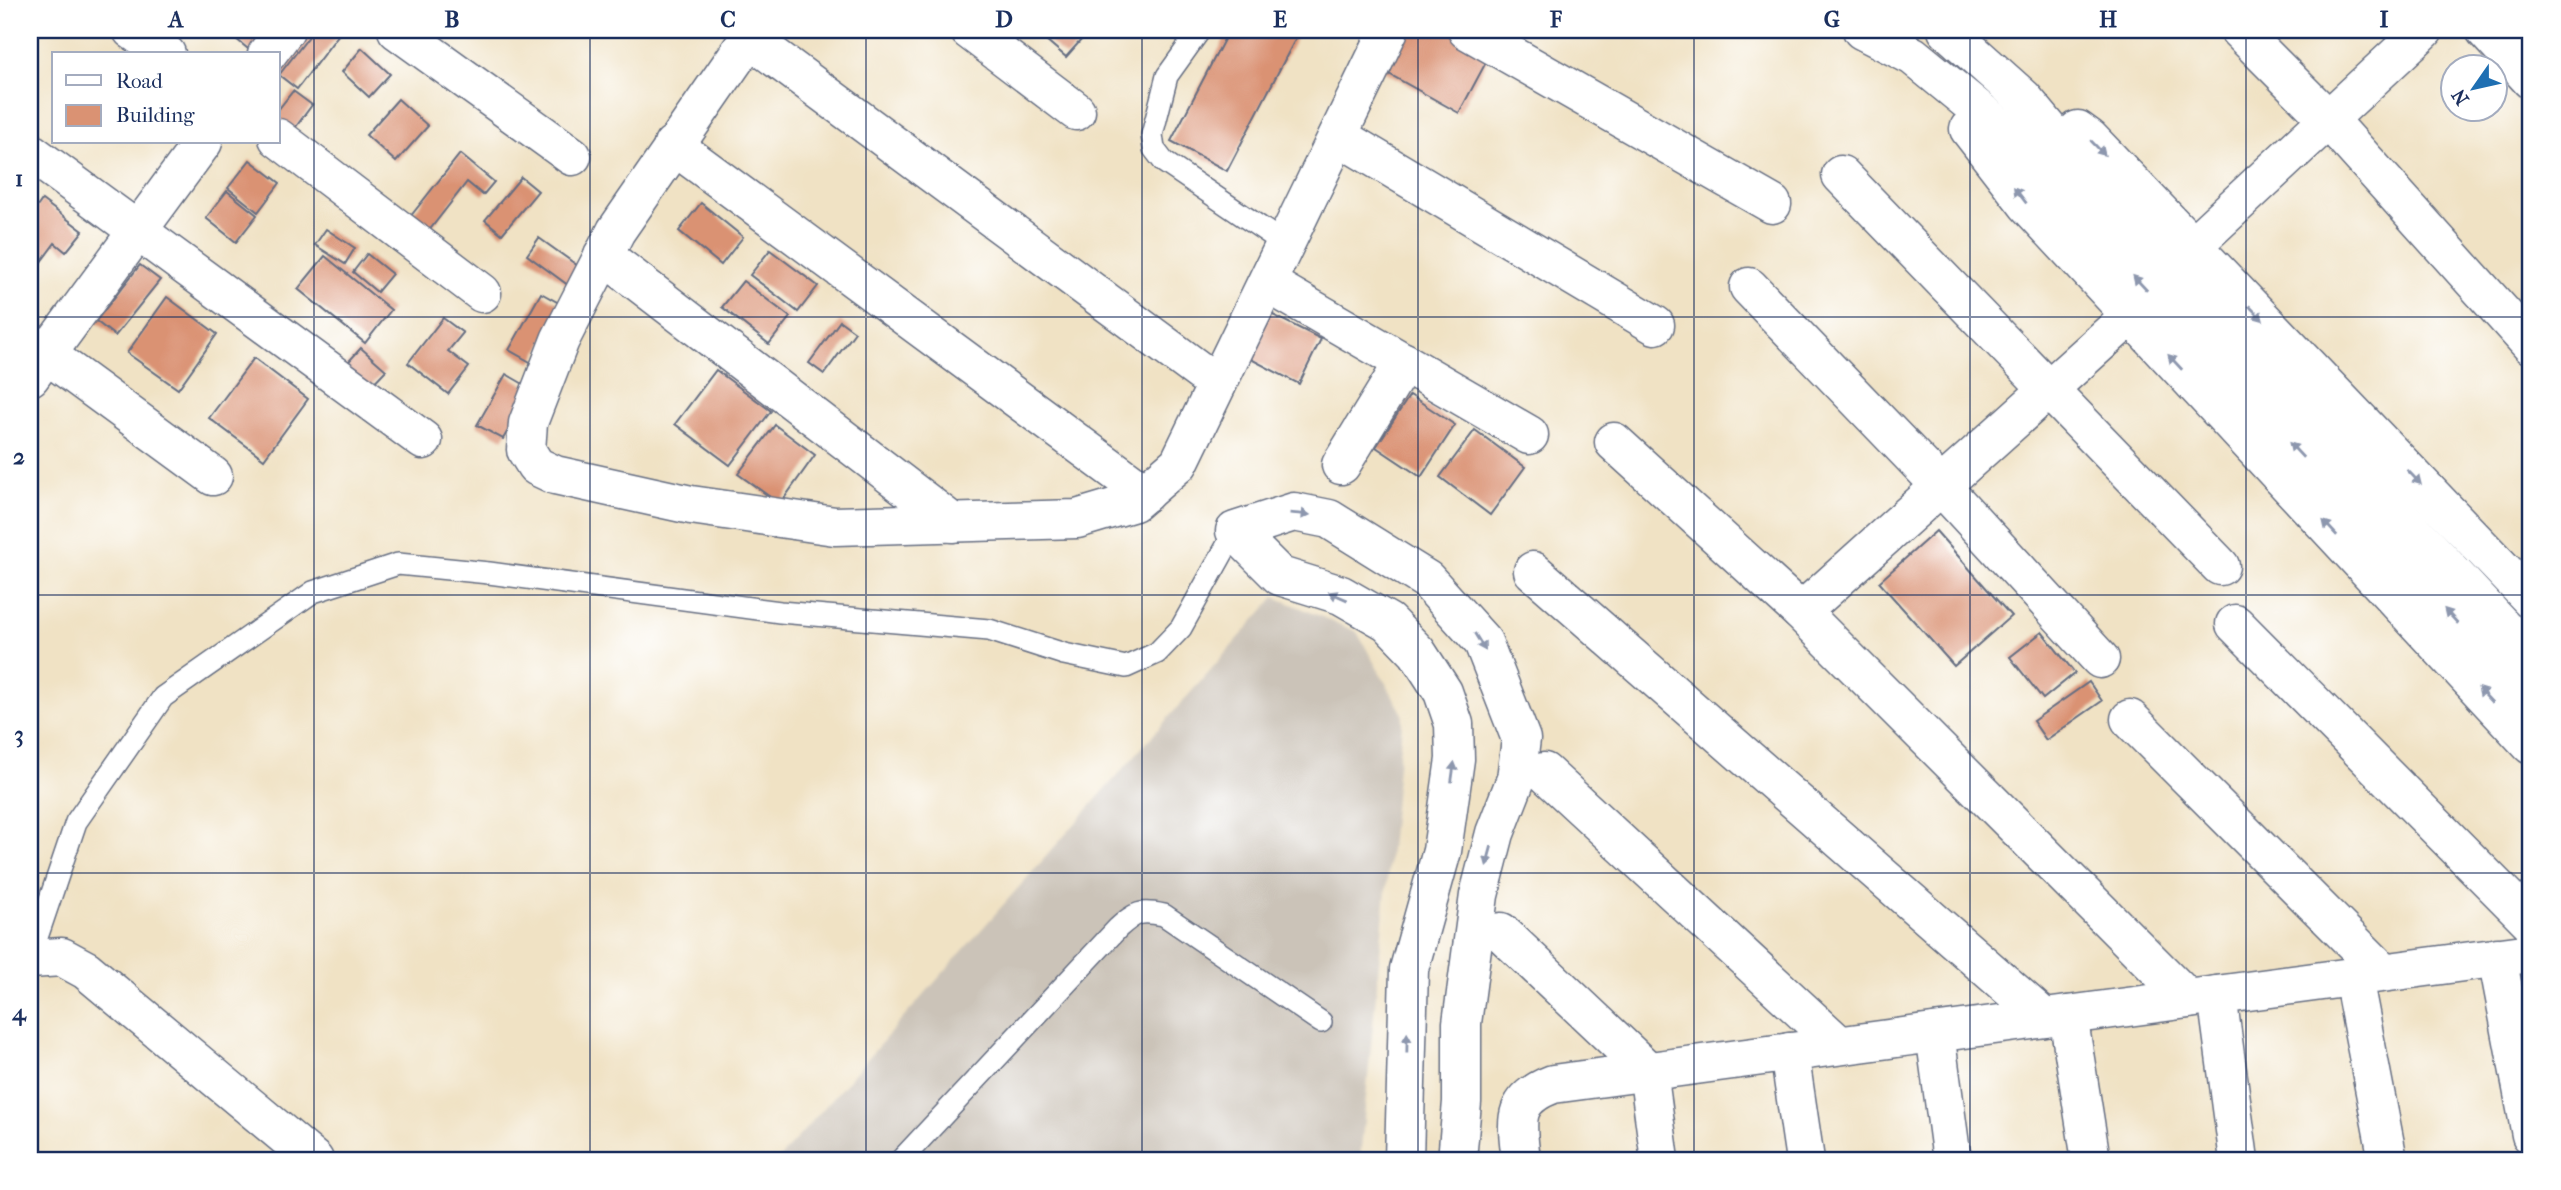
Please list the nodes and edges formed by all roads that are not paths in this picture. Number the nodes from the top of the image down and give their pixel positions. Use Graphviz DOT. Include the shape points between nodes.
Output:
graph roads {
  1 [pos="132,30"];
  2 [pos="285,30"];
  3 [pos="397,30"];
  4 [pos="969,30"];
  5 [pos="1200,30"];
  6 [pos="1390,30"];
  7 [pos="1467,30"];
  8 [pos="1863,30"];
  9 [pos="1948,30"];
  10 [pos="2239,30"];
  11 [pos="2424,30"];
  12 [pos="2485,30"];
  13 [pos="752,34"];
  14 [pos="1922,43"];
  15 [pos="163,52"];
  16 [pos="268,52"];
  17 [pos="2531,80"];
  18 [pos="1076,111"];
  19 [pos="2328,119"];
  20 [pos="1338,136"];
  21 [pos="280,140"];
  22 [pos="202,144"];
  23 [pos="673,145"];
  24 [pos="30,152"];
  25 [pos="572,156"];
  26 [pos="1841,175"];
  27 [pos="1772,204"];
  28 [pos="2113,230"];
  29 [pos="137,231"];
  30 [pos="1285,244"];
  31 [pos="2192,246"];
  32 [pos="603,255"];
  33 [pos="1267,282"];
  34 [pos="1749,287"];
  35 [pos="482,293"];
  36 [pos="2131,315"];
  37 [pos="1655,325"];
  38 [pos="2531,345"];
  39 [pos="35,358"];
  40 [pos="1404,362"];
  41 [pos="1217,384"];
  42 [pos="2049,389"];
  43 [pos="1529,435"];
  44 [pos="423,440"];
  45 [pos="1614,442"];
  46 [pos="1341,465"];
  47 [pos="213,476"];
  48 [pos="1941,486"];
  49 [pos="1145,493"];
  50 [pos="953,523"];
  51 [pos="1235,531"];
  52 [pos="2220,566"];
  53 [pos="1533,571"];
  54 [pos="2531,599"];
  55 [pos="1801,612"];
  56 [pos="2235,624"];
  57 [pos="2531,657"];
  58 [pos="2100,659"];
  59 [pos="2531,701"];
  60 [pos="2130,719"];
  61 [pos="2531,745"];
  62 [pos="1544,772"];
  63 [pos="2531,922"];
  64 [pos="1501,932"];
  65 [pos="2514,955"];
  66 [pos="30,958"];
  67 [pos="2368,975"];
  68 [pos="2202,997"];
  69 [pos="2056,1017"];
  70 [pos="1321,1022"];
  71 [pos="1935,1033"];
  72 [pos="1839,1045"];
  73 [pos="1789,1052"];
  74 [pos="1648,1071"];
  75 [pos="1527,1098"];
  76 [pos="1462,1102"];
  77 [pos="1406,1104"];
  78 [pos="2531,1135"];
  79 [pos="314,1160"];
  80 [pos="901,1160"];
  81 [pos="1404,1160"];
  82 [pos="1457,1160"];
  83 [pos="1521,1160"];
  84 [pos="1660,1160"];
  85 [pos="1805,1160"];
  86 [pos="1952,1160"];
  87 [pos="2091,1160"];
  88 [pos="2239,1160"];
  89 [pos="2388,1160"];
  1 -- 15 [label="street"];
  2 -- 16 [label="street"];
  3 -- 25 [label="street"];
  4 -- 18 [label="street"];
  5 -- 30 [label="lane" via="1167,76 1152,135 1154,149 1164,162"];
  6 -- 20 [label="street"];
  7 -- 27 [label="street"];
  8 -- 14 [label="street"];
  9 -- 28 [label="street" via="2023,98"];
  9 -- 31 [label="street, one-way" via="2089,138"];
  10 -- 19 [label="street"];
  11 -- 19 [label="street"];
  12 -- 17 [label="street"];
  13 -- 23 [label="street"];
  13 -- 41 [label="street"];
  14 -- 28 [label="street" via="1996,124"];
  36 -- 14 [label="street, one-way" via="2027,204"];
  19 -- 31 [label="street"];
  19 -- 38 [label="street"];
  20 -- 30 [label="street"];
  20 -- 37 [label="street"];
  21 -- 35 [label="street"];
  22 -- 29 [label="street"];
  23 -- 32 [label="street"];
  23 -- 49 [label="street"];
  24 -- 29 [label="street"];
  26 -- 42 [label="street"];
  28 -- 57 [label="street"];
  59 -- 28 [label="street, one-way"];
  29 -- 39 [label="street"];
  29 -- 44 [label="street"];
  30 -- 33 [label="street"];
  31 -- 54 [label="street, one-way"];
  32 -- 50 [label="street"];
  32 -- 50 [label="street" via="560,340 528,423 526,450 536,466 555,475 691,505 835,526"];
  33 -- 40 [label="street"];
  33 -- 41 [label="street"];
  34 -- 48 [label="street"];
  36 -- 42 [label="street"];
  61 -- 36 [label="street, one-way"];
  39 -- 47 [label="street"];
  40 -- 43 [label="street"];
  40 -- 46 [label="street"];
  41 -- 49 [label="street" via="1179,463"];
  42 -- 48 [label="street"];
  42 -- 52 [label="street"];
  45 -- 55 [label="street"];
  48 -- 55 [label="street"];
  48 -- 58 [label="street"];
  49 -- 50 [label="street" via="1134,502 1077,519"];
  51 -- 66 [label="lane" via="1181,628 1157,653 1126,667 1064,654 989,630 780,612 398,564 313,592 163,697 76,822"];
  51 -- 76 [label="street, one-way" via="1294,512 1329,519 1427,580 1483,642 1488,654 1521,739 1516,779 1495,833 1479,895 1462,1023"];
  77 -- 51 [label="street, one-way" via="1409,969 1442,851 1455,759 1454,724 1437,682 1388,622 1341,595 1280,576"];
  53 -- 69 [label="street"];
  55 -- 68 [label="street"];
  56 -- 63 [label="street"];
  60 -- 67 [label="street"];
  62 -- 72 [label="street"];
  64 -- 74 [label="street"];
  65 -- 67 [label="street"];
  65 -- 78 [label="street"];
  66 -- 79 [label="street" via="62,957 86,970"];
  67 -- 68 [label="street"];
  67 -- 89 [label="street"];
  68 -- 69 [label="street"];
  68 -- 88 [label="street"];
  69 -- 71 [label="street"];
  69 -- 87 [label="street"];
  70 -- 80 [label="lane" via="1164,915 1145,911 1118,928"];
  71 -- 72 [label="street"];
  71 -- 86 [label="street"];
  72 -- 73 [label="street"];
  73 -- 74 [label="street"];
  73 -- 85 [label="street"];
  74 -- 75 [label="street" via="1553,1084"];
  74 -- 84 [label="street"];
  75 -- 76 [label="street"];
  75 -- 83 [label="street" via="1517,1121"];
  76 -- 77 [label="street"];
  76 -- 82 [label="street"];
  77 -- 81 [label="street"];
}
